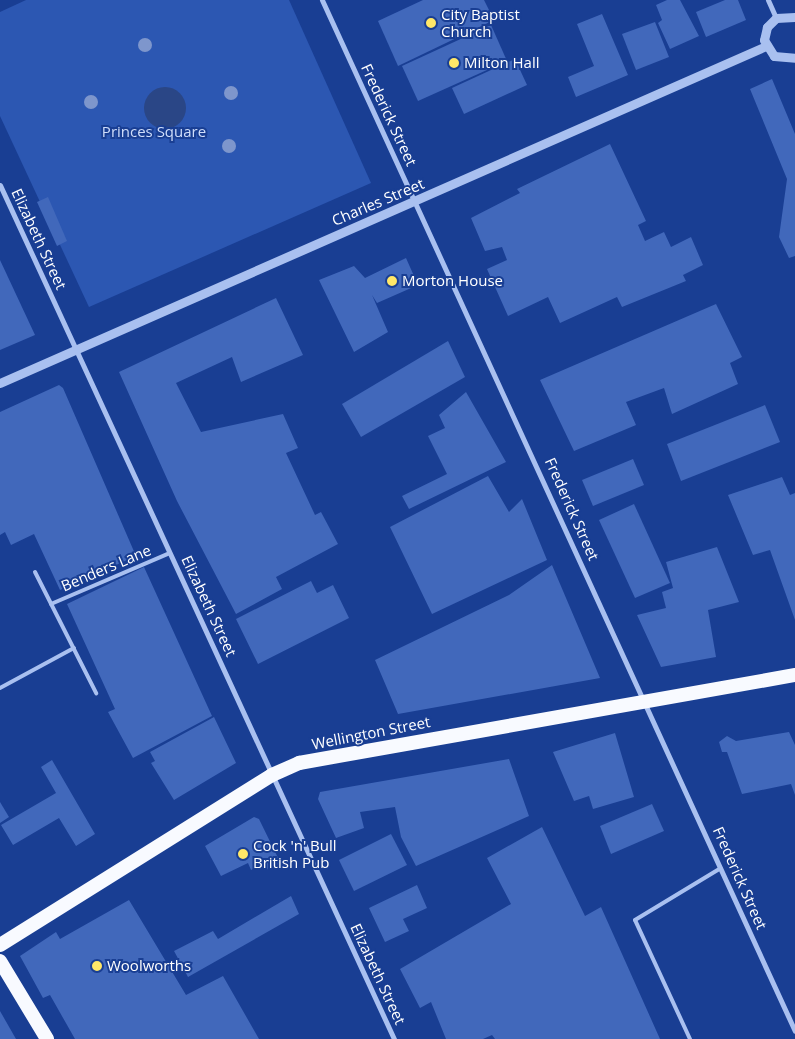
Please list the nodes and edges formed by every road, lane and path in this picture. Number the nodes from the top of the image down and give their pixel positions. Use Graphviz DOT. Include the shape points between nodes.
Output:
graph roads {
  1 [pos="322,0"];
  2 [pos="768,0"];
  3 [pos="795,17"];
  4 [pos="776,18"];
  5 [pos="766,46"];
  6 [pos="795,59"];
  7 [pos="0,185"];
  8 [pos="416,201"];
  9 [pos="77,351"];
  10 [pos="0,383"];
  11 [pos="170,552"];
  12 [pos="35,572"];
  13 [pos="52,604"];
  14 [pos="74,648"];
  15 [pos="795,675"];
  16 [pos="0,688"];
  17 [pos="96,693"];
  18 [pos="645,700"];
  19 [pos="272,775"];
  20 [pos="722,868"];
  21 [pos="0,945"];
  22 [pos="0,961"];
  23 [pos="795,1031"];
  24 [pos="47,1039"];
  25 [pos="394,1039"];
  26 [pos="690,1039"];
  1 -- 8 [label="street, Frederick Street"];
  2 -- 4 [label="street"];
  3 -- 4 [label="street"];
  4 -- 5 [label="street" via="767,27"];
  5 -- 6 [label="street" via="774,56"];
  5 -- 8 [label="street, Charles Street"];
  7 -- 9 [label="street, Elizabeth Street"];
  8 -- 9 [label="street, Charles Street"];
  8 -- 18 [label="street, Frederick Street"];
  9 -- 10 [label="street, Charles Street"];
  9 -- 11 [label="street, Elizabeth Street"];
  11 -- 13 [label="lane, Benders Lane"];
  11 -- 19 [label="street, Elizabeth Street"];
  12 -- 13 [label="lane"];
  13 -- 14 [label="lane"];
  14 -- 16 [label="lane"];
  14 -- 17 [label="lane"];
  15 -- 18 [label="highway, Wellington Street"];
  18 -- 19 [label="highway, Wellington Street" via="299,763"];
  18 -- 20 [label="street, Frederick Street"];
  19 -- 21 [label="highway, Wellington Street"];
  19 -- 25 [label="street, Elizabeth Street"];
  20 -- 23 [label="street, Frederick Street"];
  20 -- 26 [label="lane" via="635,920"];
  22 -- 24 [label="highway"];
}
